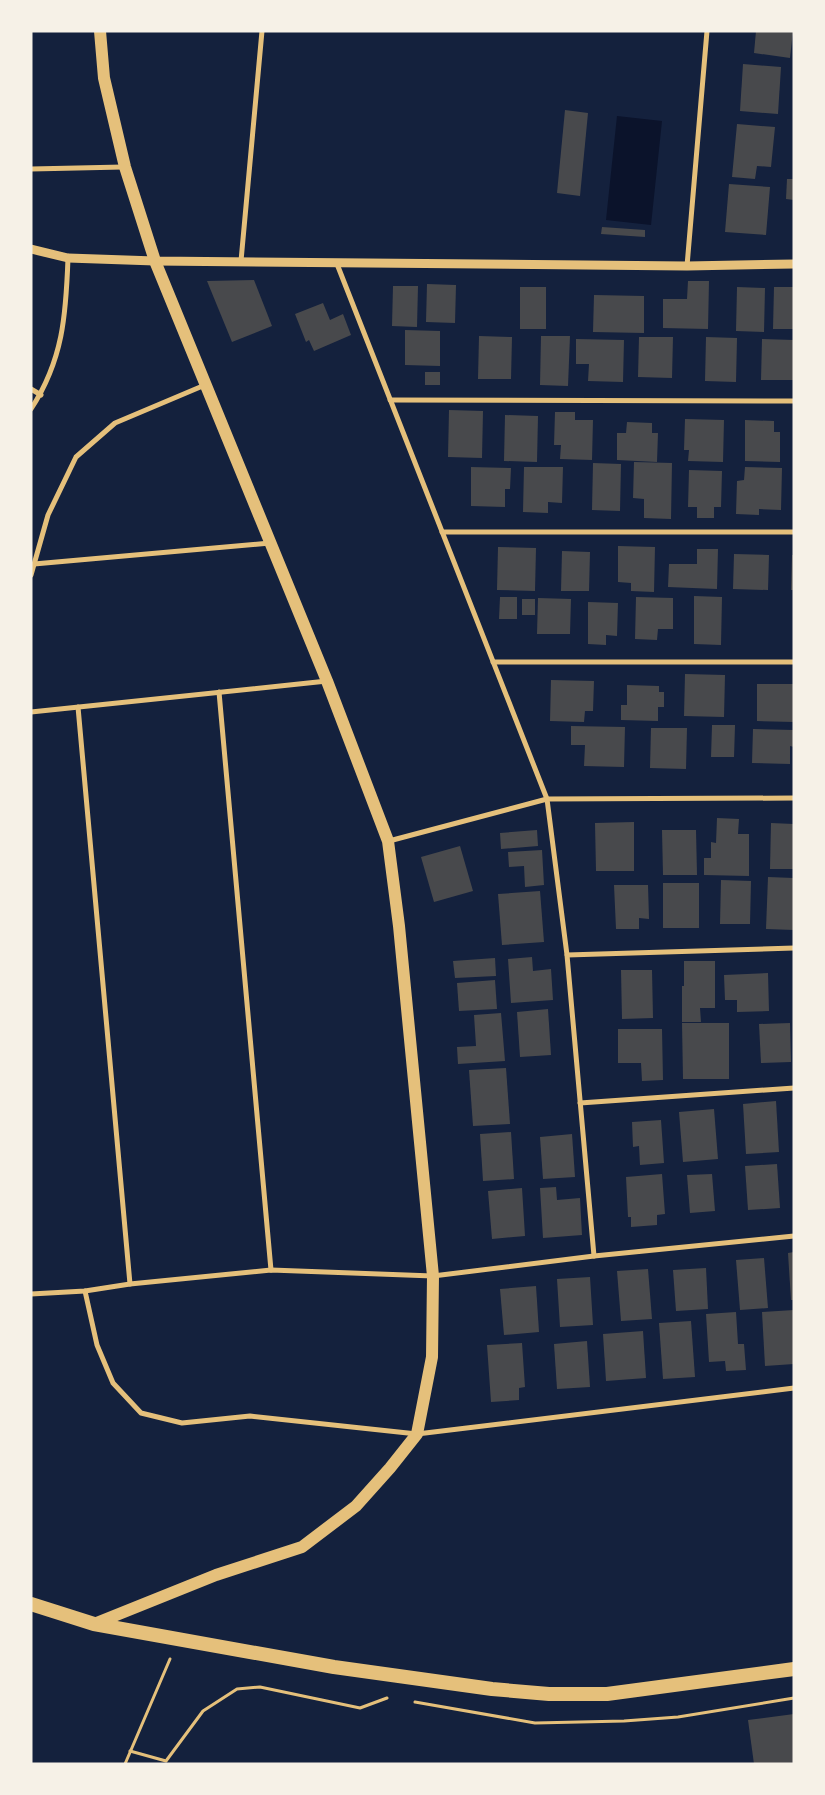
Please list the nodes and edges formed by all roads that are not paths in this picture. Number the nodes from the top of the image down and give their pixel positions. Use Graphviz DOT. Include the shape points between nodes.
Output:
graph roads {
  1 [pos="100,31"];
  2 [pos="262,31"];
  3 [pos="707,31"];
  4 [pos="125,167"];
  5 [pos="31,169"];
  6 [pos="31,249"];
  7 [pos="68,258"];
  8 [pos="155,261"];
  9 [pos="240,261"];
  10 [pos="337,264"];
  11 [pos="794,264"];
  12 [pos="686,266"];
  13 [pos="206,385"];
  14 [pos="31,389"];
  15 [pos="41,395"];
  16 [pos="390,400"];
  17 [pos="794,401"];
  18 [pos="31,409"];
  19 [pos="442,532"];
  20 [pos="794,532"];
  21 [pos="271,543"];
  22 [pos="34,564"];
  23 [pos="31,575"];
  24 [pos="493,662"];
  25 [pos="794,662"];
  26 [pos="327,681"];
  27 [pos="219,692"];
  28 [pos="78,707"];
  29 [pos="31,712"];
  30 [pos="794,798"];
  31 [pos="547,799"];
  32 [pos="388,841"];
  33 [pos="794,948"];
  34 [pos="567,955"];
  35 [pos="794,1088"];
  36 [pos="580,1103"];
  37 [pos="794,1236"];
  38 [pos="594,1256"];
  39 [pos="271,1270"];
  40 [pos="433,1276"];
  41 [pos="130,1284"];
  42 [pos="85,1291"];
  43 [pos="31,1294"];
  44 [pos="794,1388"];
  45 [pos="416,1434"];
  46 [pos="31,1604"];
  47 [pos="94,1624"];
  48 [pos="794,1669"];
  1 -- 4 [label="main road" via="104,78"];
  2 -- 9 [label="street"];
  3 -- 12 [label="street"];
  4 -- 5 [label="street"];
  4 -- 8 [label="main road"];
  6 -- 7 [label="street"];
  7 -- 8 [label="street"];
  7 -- 15 [label="street" via="66,314 56,358"];
  8 -- 9 [label="street"];
  8 -- 13 [label="main road"];
  9 -- 10 [label="street"];
  10 -- 12 [label="street"];
  10 -- 16 [label="street"];
  11 -- 12 [label="street"];
  13 -- 21 [label="main road"];
  13 -- 22 [label="street" via="115,423 76,457 48,515"];
  14 -- 15 [label="street"];
  15 -- 18 [label="street"];
  16 -- 17 [label="street"];
  16 -- 19 [label="street"];
  19 -- 20 [label="street"];
  19 -- 24 [label="street"];
  21 -- 22 [label="street"];
  21 -- 26 [label="main road"];
  22 -- 23 [label="street"];
  24 -- 25 [label="street"];
  24 -- 31 [label="street"];
  26 -- 27 [label="street"];
  26 -- 32 [label="main road"];
  27 -- 28 [label="street"];
  27 -- 39 [label="street"];
  28 -- 29 [label="street"];
  28 -- 41 [label="street"];
  30 -- 31 [label="street"];
  31 -- 32 [label="street"];
  31 -- 34 [label="street"];
  32 -- 40 [label="main road"];
  33 -- 34 [label="street"];
  34 -- 36 [label="street"];
  35 -- 36 [label="street"];
  36 -- 38 [label="street"];
  37 -- 38 [label="street"];
  38 -- 40 [label="street"];
  39 -- 40 [label="street"];
  39 -- 41 [label="street"];
  40 -- 45 [label="main road" via="432,1357"];
  41 -- 42 [label="street"];
  42 -- 43 [label="street"];
  42 -- 45 [label="street" via="97,1345 113,1383 141,1414 182,1423 250,1416"];
  44 -- 45 [label="street"];
  45 -- 47 [label="main road" via="356,1506 302,1547 216,1575"];
  46 -- 47 [label="highway"];
  47 -- 48 [label="highway" via="334,1667 549,1694 607,1694"];
}
